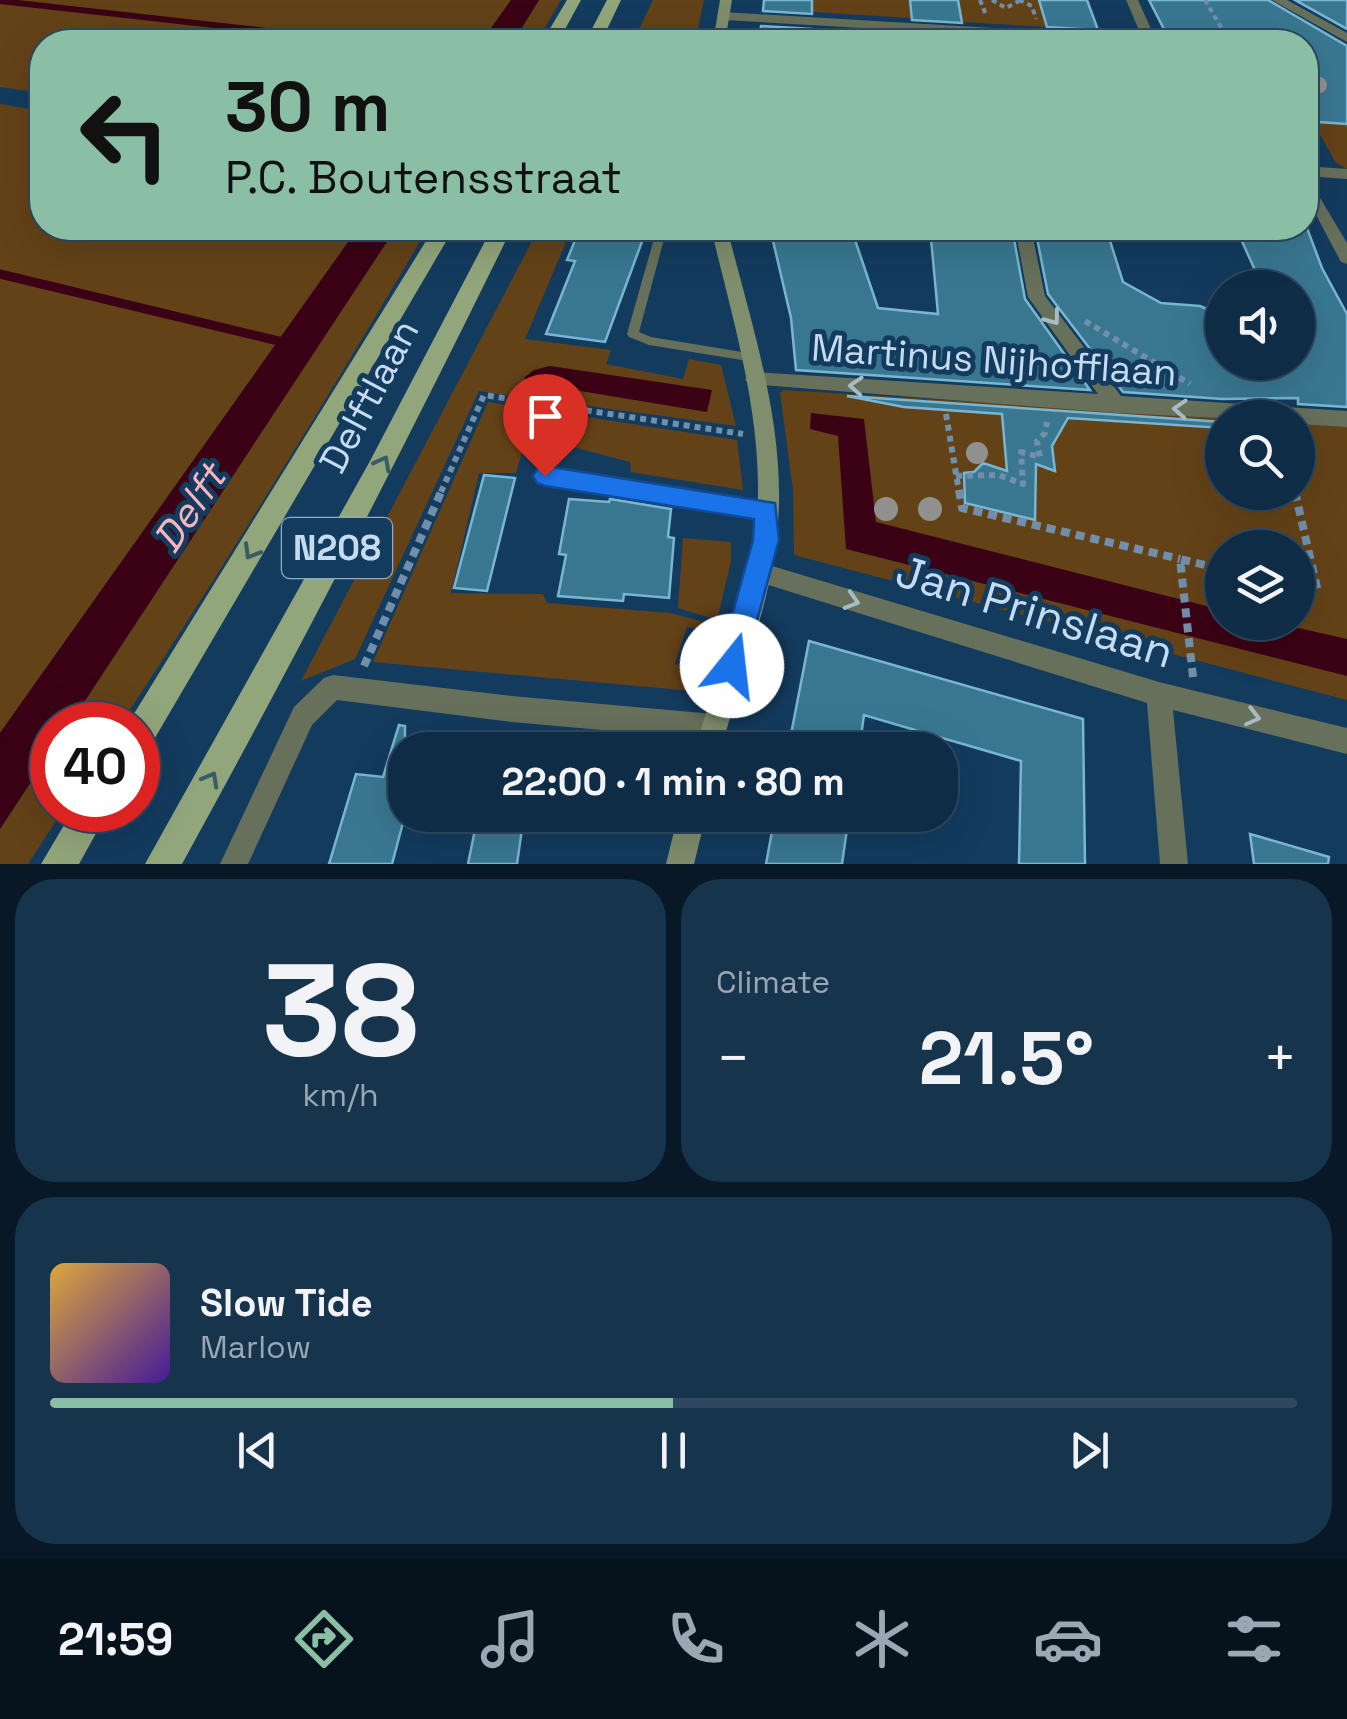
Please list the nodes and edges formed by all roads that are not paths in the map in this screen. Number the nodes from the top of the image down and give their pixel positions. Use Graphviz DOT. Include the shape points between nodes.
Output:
graph roads {
  1 [pos="574,0"];
  2 [pos="614,0"];
  3 [pos="726,0"];
  4 [pos="1132,0"];
  5 [pos="1308,0"];
  6 [pos="1283,3"];
  7 [pos="724,16"];
  8 [pos="557,30"];
  9 [pos="599,30"];
  10 [pos="721,30"];
  11 [pos="953,30"];
  12 [pos="1145,30"];
  13 [pos="1347,38"];
  14 [pos="1318,172"];
  15 [pos="1347,174"];
  16 [pos="1318,204"];
  17 [pos="437,240"];
  18 [pos="496,240"];
  19 [pos="659,240"];
  20 [pos="722,240"];
  21 [pos="1025,240"];
  22 [pos="1347,258"];
  23 [pos="748,356"];
  24 [pos="755,378"];
  25 [pos="1116,405"];
  26 [pos="1347,419"];
  27 [pos="545,476"];
  28 [pos="766,511"];
  29 [pos="759,572"];
  30 [pos="1159,694"];
  31 [pos="159,702"];
  32 [pos="660,732"];
  33 [pos="713,732"];
  34 [pos="1347,741"];
  35 [pos="79,832"];
  36 [pos="688,832"];
  37 [pos="59,864"];
  38 [pos="163,864"];
  39 [pos="234,864"];
  40 [pos="680,864"];
  41 [pos="1174,864"];
  1 -- 8 [label="main road"];
  2 -- 9 [label="main road"];
  3 -- 7 [label="street"];
  4 -- 12 [label="street"];
  5 -- 6 [label="street"];
  6 -- 13 [label="street"];
  7 -- 10 [label="street"];
  7 -- 11 [label="street"];
  14 -- 15 [label="street"];
  16 -- 22 [label="street"];
  17 -- 31 [label="main road, Delftlaan / N208, one-way"];
  38 -- 18 [label="main road, Delftlaan / N208, one-way"];
  19 -- 23 [label="lane" via="633,334"];
  20 -- 23 [label="street"];
  21 -- 25 [label="street, one-way" via="1037,297"];
  23 -- 24 [label="street"];
  25 -- 24 [label="street, Martinus Nijhofflaan, one-way"];
  24 -- 28 [label="street"];
  26 -- 25 [label="street, Martinus Nijhofflaan, one-way"];
  27 -- 28 [label="street"];
  28 -- 29 [label="street"];
  29 -- 30 [label="street, Jan Prinslaan, one-way"];
  29 -- 33 [label="street"];
  30 -- 34 [label="street, Jan Prinslaan, one-way"];
  30 -- 41 [label="street"];
  32 -- 39 [label="street" via="333,687 303,716"];
  35 -- 37 [label="main road"];
  36 -- 40 [label="street"];
}
